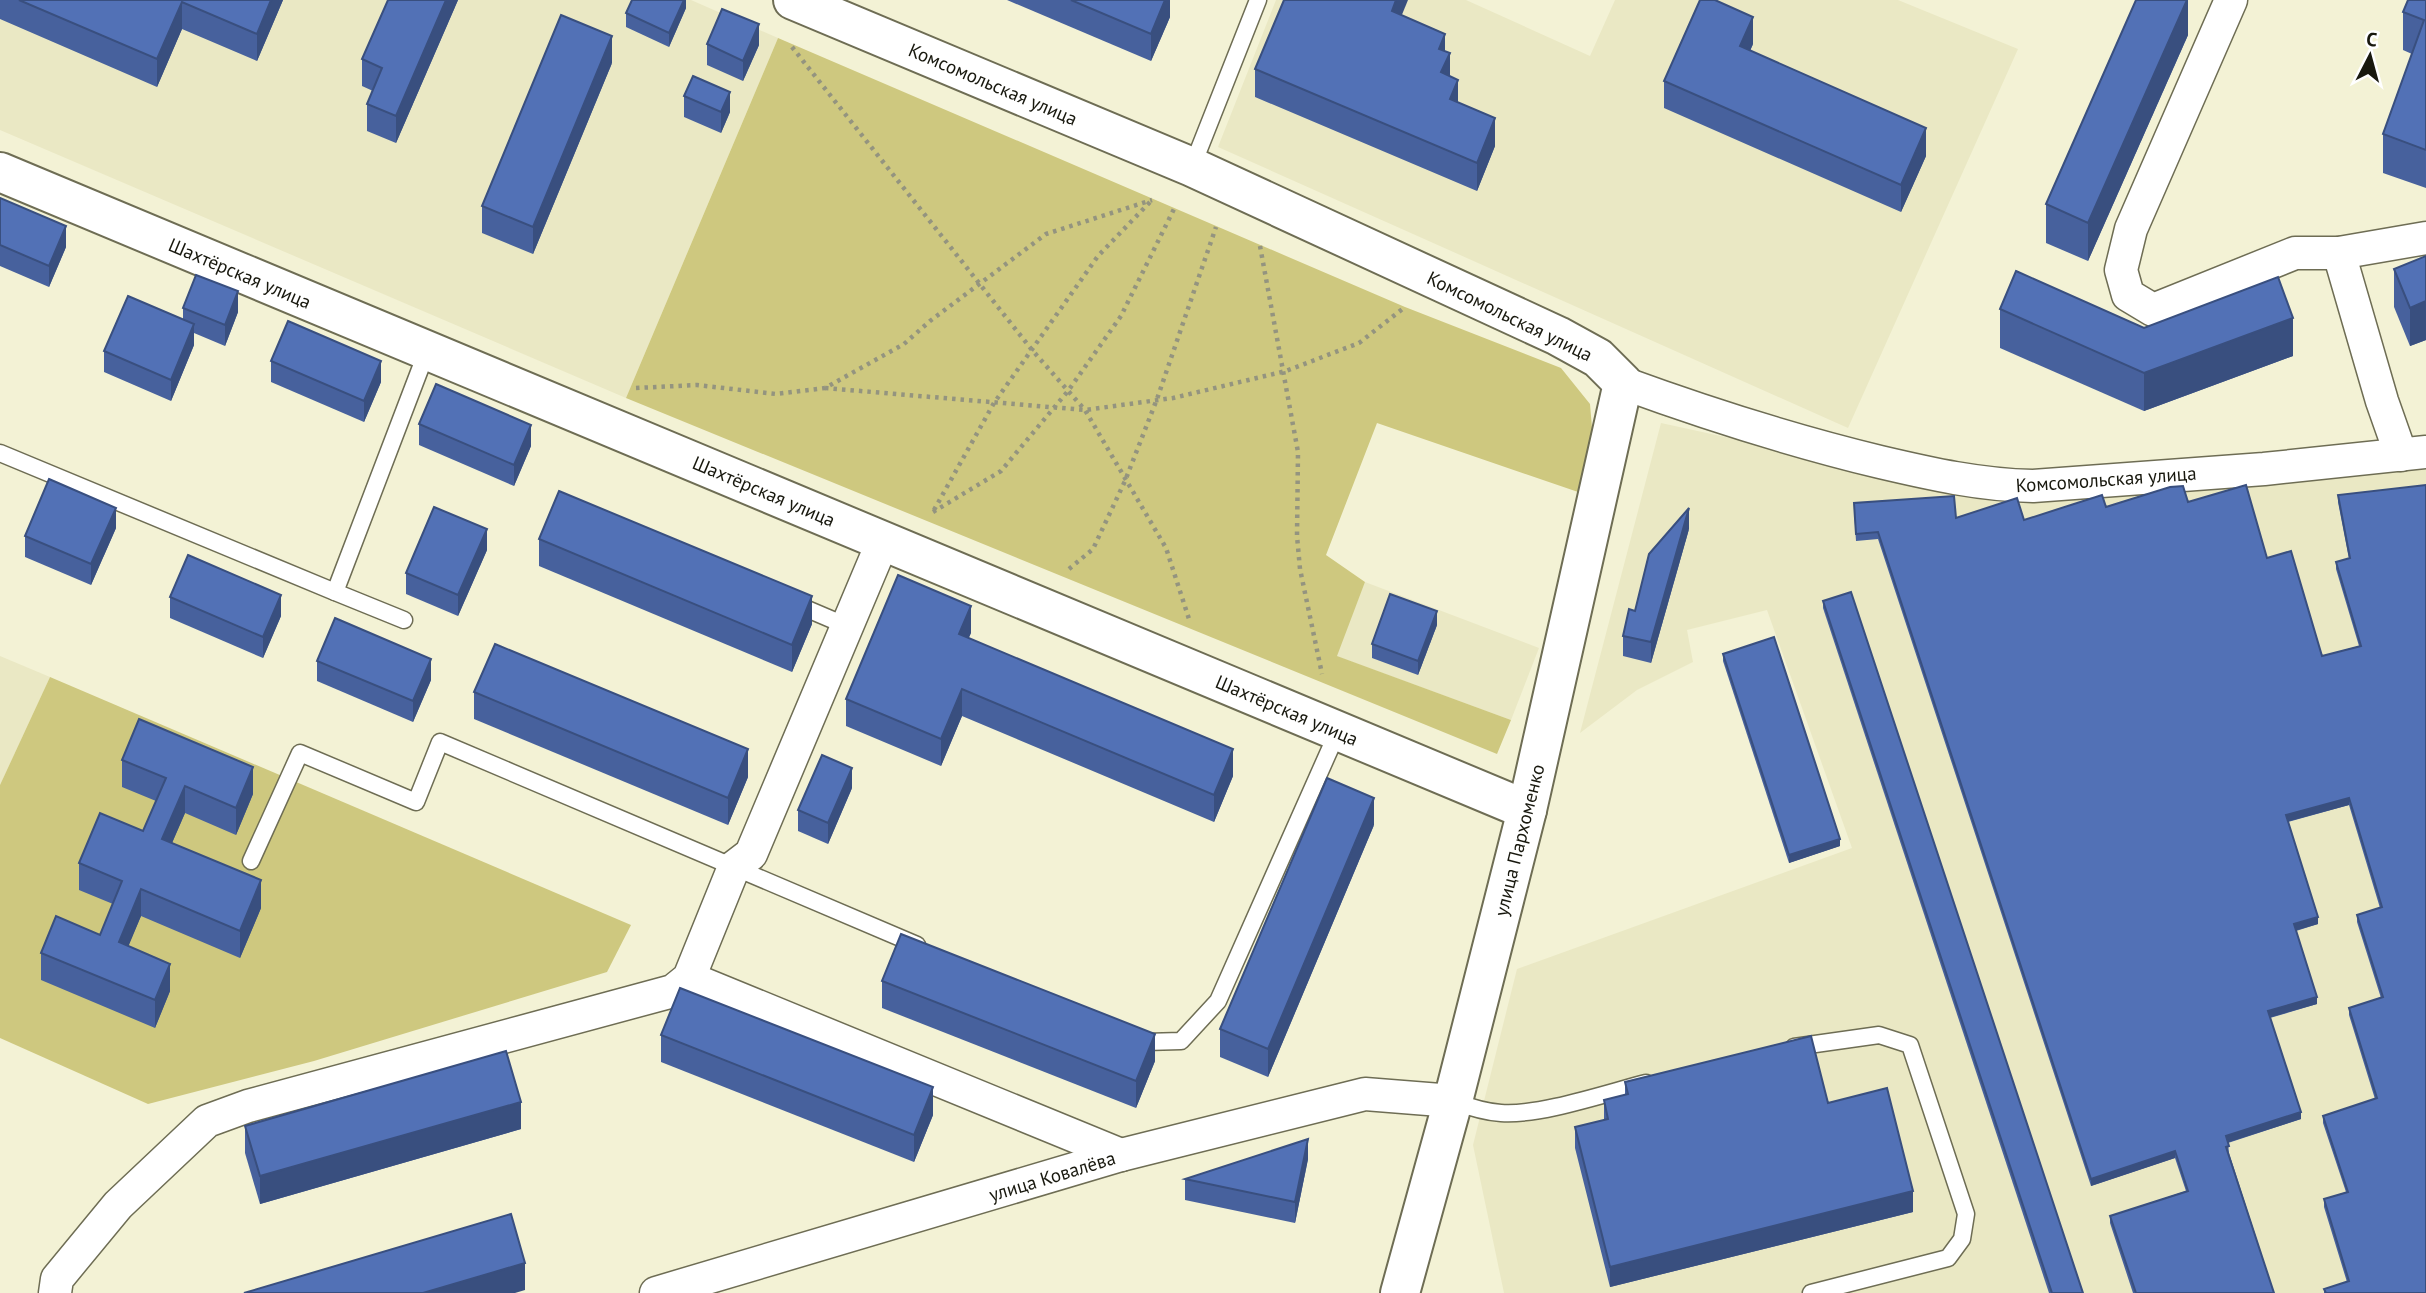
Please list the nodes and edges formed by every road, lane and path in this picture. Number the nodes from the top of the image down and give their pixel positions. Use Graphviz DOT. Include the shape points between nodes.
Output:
graph roads {
  1 [pos="793,0"];
  2 [pos="1258,0"];
  3 [pos="2231,0"];
  4 [pos="792,47"];
  5 [pos="1192,167"];
  6 [pos="0,172"];
  7 [pos="1174,209"];
  8 [pos="1216,227"];
  9 [pos="2426,238"];
  10 [pos="1260,246"];
  11 [pos="2339,253"];
  12 [pos="980,283"];
  13 [pos="1405,307"];
  14 [pos="1032,350"];
  15 [pos="427,351"];
  16 [pos="1283,371"];
  17 [pos="1623,383"];
  18 [pos="636,388"];
  19 [pos="825,388"];
  20 [pos="1068,391"];
  21 [pos="1157,400"];
  22 [pos="994,403"];
  23 [pos="1053,408"];
  24 [pos="1085,410"];
  25 [pos="0,453"];
  26 [pos="2413,453"];
  27 [pos="1125,481"];
  28 [pos="883,541"];
  29 [pos="1069,569"];
  30 [pos="335,592"];
  31 [pos="783,599"];
  32 [pos="1189,619"];
  33 [pos="404,620"];
  34 [pos="847,626"];
  35 [pos="1322,674"];
  36 [pos="1338,731"];
  37 [pos="1527,810"];
  38 [pos="251,861"];
  39 [pos="734,867"];
  40 [pos="926,949"];
  41 [pos="689,978"];
  42 [pos="1119,1031"];
  43 [pos="1773,1052"];
  44 [pos="1667,1078"];
  45 [pos="1453,1101"];
  46 [pos="1121,1155"];
  47 [pos="55,1293"];
  48 [pos="656,1293"];
  49 [pos="1400,1293"];
  50 [pos="1811,1293"];
  1 -- 5 [label="street, Комсомольская улица"];
  2 -- 5 [label="lane"];
  3 -- 11 [label="street" via="2131,229 2121,270 2128,295 2153,310 2295,253"];
  4 -- 12 [label="path"];
  5 -- 17 [label="street, Комсомольская улица" via="1558,336 1598,358"];
  6 -- 15 [label="street, Шахтёрская улица"];
  7 -- 20 [label="path" via="1121,316"];
  8 -- 21 [label="path"];
  9 -- 11 [label="street"];
  10 -- 16 [label="path"];
  11 -- 26 [label="street" via="2382,401"];
  12 -- 14 [label="path"];
  12 -- 14 [label="path" via="1046,234 1152,200 1098,256"];
  12 -- 19 [label="path" via="904,344"];
  13 -- 16 [label="path" via="1359,342"];
  14 -- 20 [label="path"];
  14 -- 22 [label="path"];
  15 -- 28 [label="street, Шахтёрская улица"];
  15 -- 30 [label="lane"];
  16 -- 21 [label="path"];
  16 -- 35 [label="path" via="1298,452 1300,569"];
  17 -- 26 [label="street, Комсомольская улица" via="1819,447 1999,485 2264,469"];
  17 -- 37 [label="street, улица Пархоменко"];
  18 -- 19 [label="path" via="697,385 776,394"];
  19 -- 22 [label="path"];
  20 -- 23 [label="path"];
  20 -- 24 [label="path"];
  21 -- 24 [label="path"];
  21 -- 27 [label="path"];
  22 -- 23 [label="path"];
  22 -- 23 [label="path" via="933,512 1001,471"];
  23 -- 24 [label="path"];
  24 -- 27 [label="path"];
  25 -- 30 [label="lane"];
  27 -- 29 [label="path" via="1093,549"];
  27 -- 32 [label="path" via="1166,548"];
  28 -- 34 [label="street"];
  28 -- 36 [label="street, Шахтёрская улица"];
  30 -- 33 [label="lane"];
  31 -- 34 [label="lane"];
  34 -- 39 [label="street" via="751,854"];
  36 -- 37 [label="street, Шахтёрская улица"];
  36 -- 42 [label="lane" via="1218,1001 1181,1041 1144,1042"];
  37 -- 45 [label="street, улица Пархоменко"];
  38 -- 39 [label="lane" via="300,753 416,802 440,742"];
  39 -- 40 [label="lane"];
  39 -- 41 [label="street"];
  41 -- 46 [label="street"];
  41 -- 47 [label="street" via="673,991 207,1121 118,1205 57,1279"];
  43 -- 50 [label="lane" via="1879,1035 1910,1045 1966,1214 1962,1239 1948,1258"];
  44 -- 45 [label="lane" via="1535,1111 1502,1114"];
  45 -- 46 [label="street, улица Ковалёва" via="1365,1094"];
  45 -- 49 [label="street, улица Пархоменко"];
  46 -- 48 [label="street, улица Ковалёва"];
}
